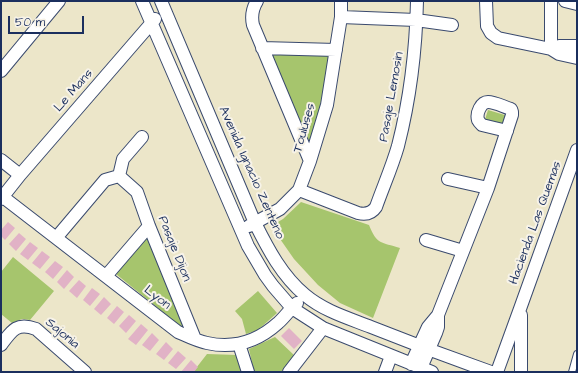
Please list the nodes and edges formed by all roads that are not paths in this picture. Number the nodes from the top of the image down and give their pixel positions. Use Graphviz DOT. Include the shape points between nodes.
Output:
graph roads {
  1 [pos="142,1"];
  2 [pos="256,1"];
  3 [pos="341,1"];
  4 [pos="417,1"];
  5 [pos="486,1"];
  6 [pos="551,1"];
  7 [pos="565,1"];
  8 [pos="57,2"];
  9 [pos="165,3"];
  10 [pos="577,4"];
  11 [pos="341,17"];
  12 [pos="416,20"];
  13 [pos="151,23"];
  14 [pos="452,25"];
  15 [pos="577,46"];
  16 [pos="262,48"];
  17 [pos="551,49"];
  18 [pos="336,50"];
  19 [pos="577,58"];
  20 [pos="3,64"];
  21 [pos="507,131"];
  22 [pos="142,137"];
  23 [pos="577,150"];
  24 [pos="1,160"];
  25 [pos="310,162"];
  26 [pos="20,175"];
  27 [pos="119,176"];
  28 [pos="448,179"];
  29 [pos="488,188"];
  30 [pos="299,190"];
  31 [pos="2,198"];
  32 [pos="255,223"];
  33 [pos="149,226"];
  34 [pos="241,230"];
  35 [pos="56,238"];
  36 [pos="426,240"];
  37 [pos="463,251"];
  38 [pos="106,276"];
  39 [pos="306,296"];
  40 [pos="521,306"];
  41 [pos="292,308"];
  42 [pos="323,328"];
  43 [pos="195,339"];
  44 [pos="239,344"];
  45 [pos="1,345"];
  46 [pos="424,348"];
  47 [pos="577,354"];
  48 [pos="391,356"];
  49 [pos="421,368"];
  50 [pos="85,372"];
  51 [pos="248,372"];
  52 [pos="289,372"];
  53 [pos="385,372"];
  54 [pos="491,372"];
  55 [pos="496,372"];
  56 [pos="521,372"];
  57 [pos="572,372"];
  1 -- 13 [label="street"];
  2 -- 16 [label="street" via="252,19"];
  3 -- 11 [label="street, Touluses"];
  4 -- 12 [label="street, Pasaje Lemosin"];
  5 -- 17 [label="street" via="487,26 490,33 498,38"];
  6 -- 17 [label="street"];
  7 -- 10 [label="street"];
  8 -- 20 [label="street"];
  9 -- 13 [label="street, Le Mans"];
  9 -- 32 [label="street, Avenida Ignacio Zenteno"];
  11 -- 12 [label="street"];
  11 -- 18 [label="street, Touluses"];
  12 -- 14 [label="street"];
  12 -- 30 [label="street, Pasaje Lemosin" via="412,72 403,123 376,207 372,212 362,214"];
  13 -- 26 [label="street, Le Mans"];
  13 -- 34 [label="street"];
  15 -- 17 [label="street" via="559,46"];
  16 -- 18 [label="street"];
  16 -- 25 [label="street"];
  17 -- 19 [label="street" via="559,54"];
  18 -- 25 [label="street, Touluses" via="327,105"];
  21 -- 29 [label="street"];
  22 -- 27 [label="street" via="123,158"];
  23 -- 40 [label="street, Hacienda Las Quemas"];
  24 -- 26 [label="street"];
  25 -- 30 [label="street, Touluses"];
  26 -- 31 [label="street, Le Mans"];
  27 -- 33 [label="street, Pasaje Dijon" via="137,192"];
  27 -- 35 [label="street" via="105,180"];
  28 -- 29 [label="street"];
  29 -- 37 [label="street"];
  30 -- 32 [label="street, Touluses" via="280,209"];
  31 -- 35 [label="street, Lyon"];
  32 -- 34 [label="street, Touluses"];
  32 -- 39 [label="street, Avenida Ignacio Zenteno" via="279,265"];
  33 -- 38 [label="street"];
  33 -- 43 [label="street, Pasaje Dijon"];
  34 -- 41 [label="street" via="265,275"];
  35 -- 38 [label="street, Lyon"];
  36 -- 37 [label="street"];
  37 -- 46 [label="street" via="438,315 438,327"];
  38 -- 43 [label="street, Lyon" via="178,332"];
  39 -- 41 [label="street, Lyon"];
  39 -- 46 [label="street, Avenida Ignacio Zenteno" via="332,312"];
  40 -- 55 [label="street, Hacienda Las Quemas"];
  40 -- 56 [label="street"];
  41 -- 42 [label="street"];
  41 -- 44 [label="street, Lyon" via="270,330"];
  42 -- 48 [label="street"];
  42 -- 52 [label="street"];
  43 -- 44 [label="street, Lyon" via="207,343"];
  44 -- 51 [label="street"];
  45 -- 50 [label="street, Sajonia" via="18,327 32,327"];
  46 -- 49 [label="street"];
  46 -- 54 [label="street, Avenida Ignacio Zenteno"];
  47 -- 57 [label="lane"];
  48 -- 49 [label="street"];
  48 -- 53 [label="street"];
}
